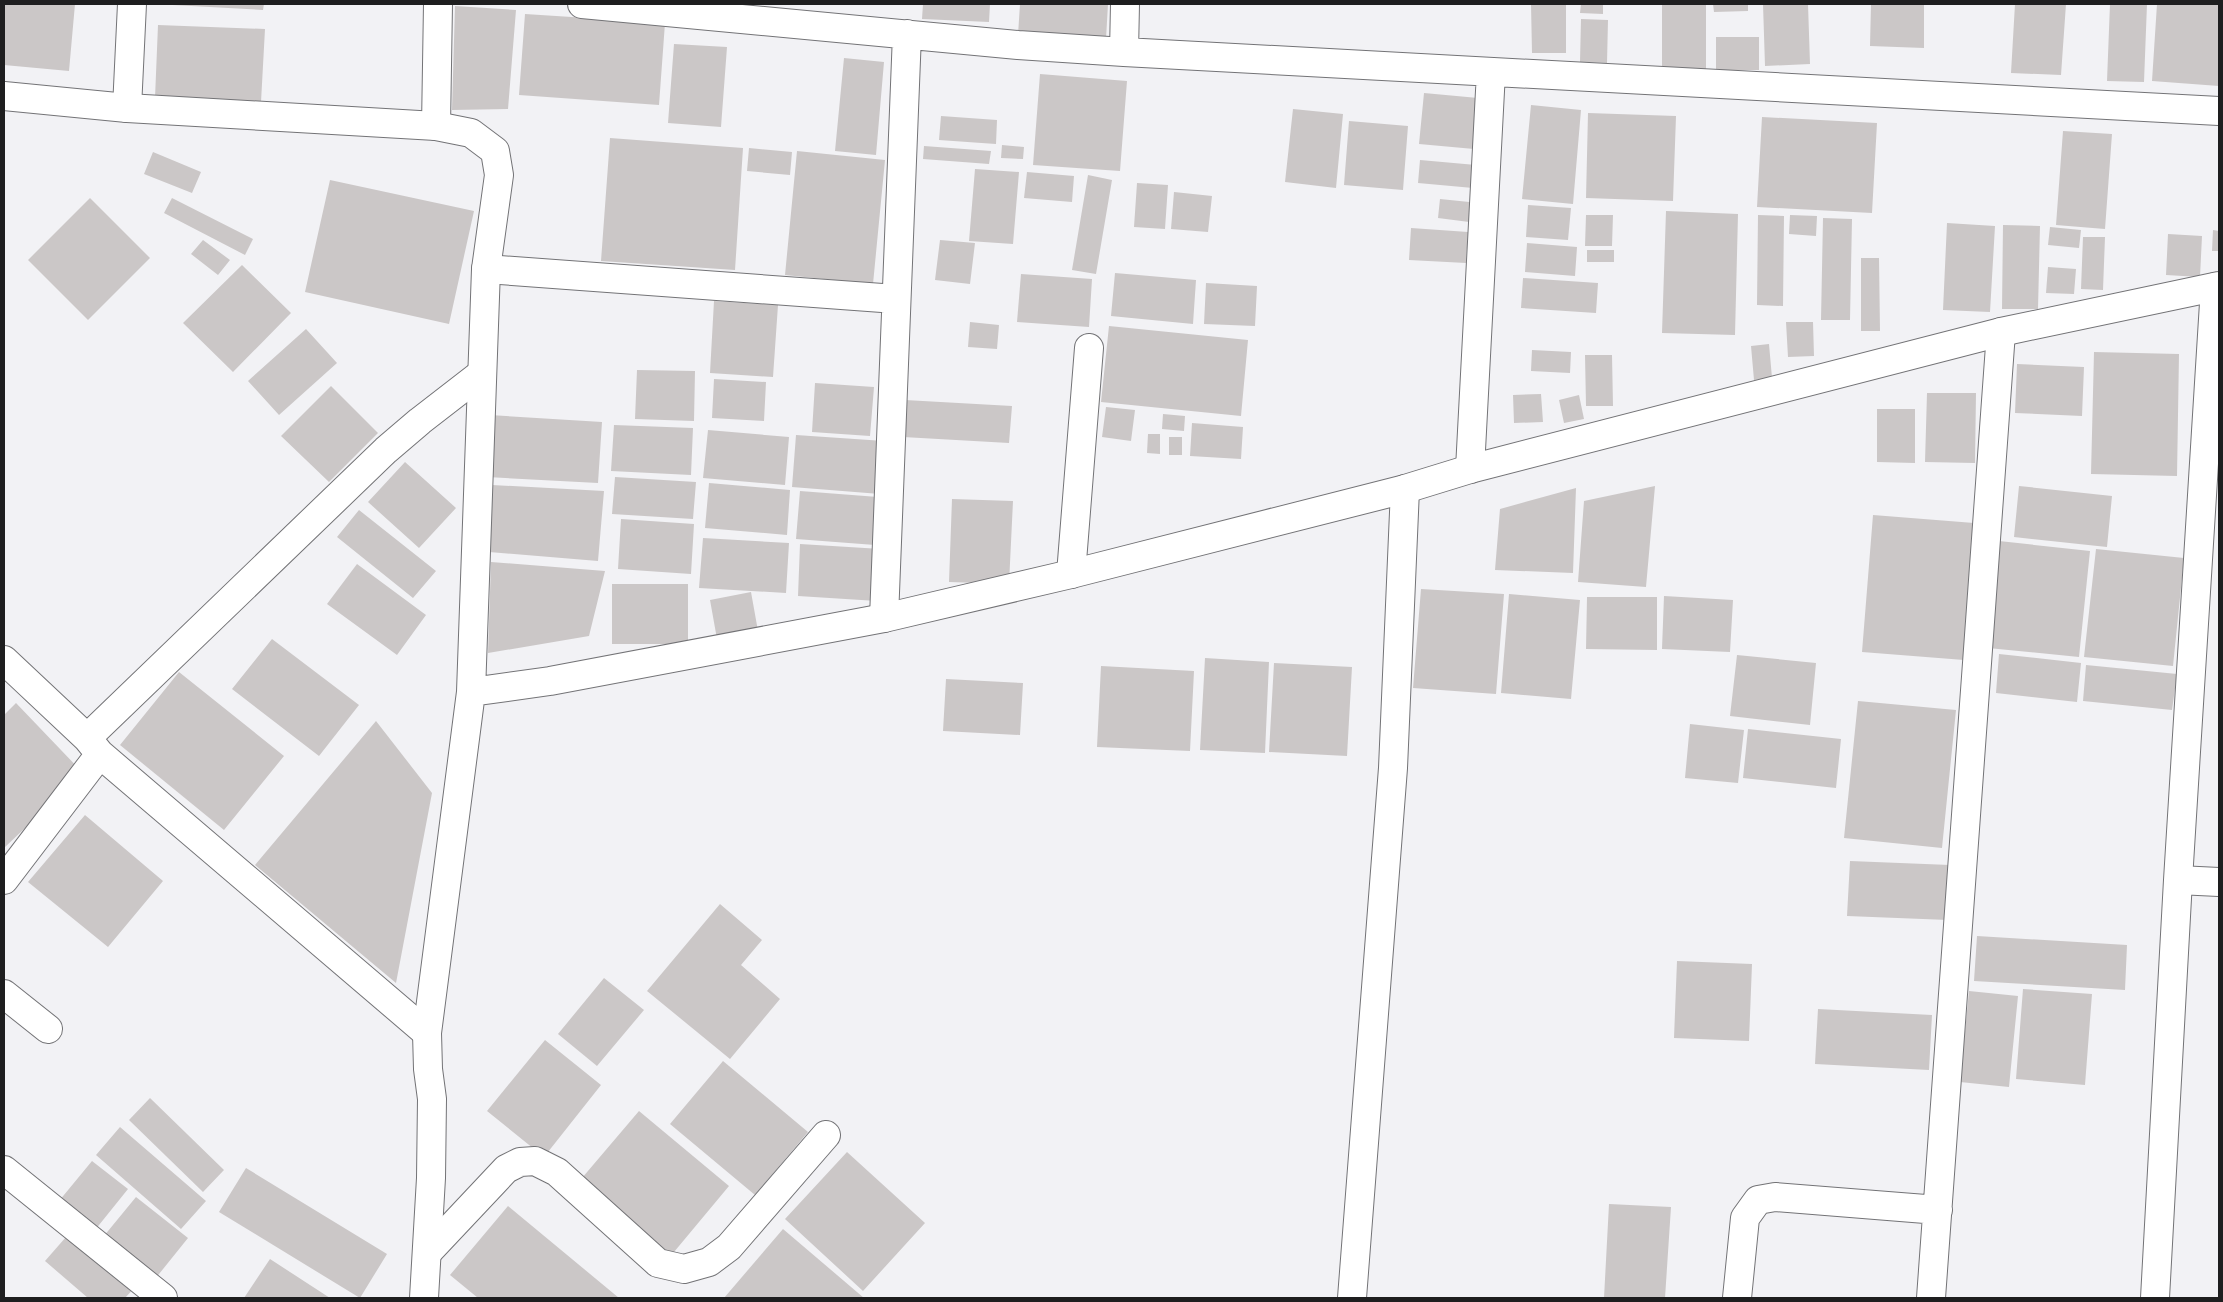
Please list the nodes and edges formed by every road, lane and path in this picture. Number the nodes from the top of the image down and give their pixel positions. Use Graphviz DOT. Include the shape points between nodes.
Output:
graph roads {
  1 [pos="132,4"];
  2 [pos="438,4"];
  3 [pos="582,4"];
  4 [pos="1125,4"];
  5 [pos="907,34"];
  6 [pos="1124,52"];
  7 [pos="1491,72"];
  8 [pos="4,96"];
  9 [pos="127,108"];
  10 [pos="2219,112"];
  11 [pos="436,126"];
  12 [pos="486,269"];
  13 [pos="2217,286"];
  14 [pos="896,300"];
  15 [pos="2001,332"];
  16 [pos="1089,348"];
  17 [pos="482,374"];
  18 [pos="1470,469"];
  19 [pos="1405,489"];
  20 [pos="1071,574"];
  21 [pos="884,618"];
  22 [pos="4,660"];
  23 [pos="4,684"];
  24 [pos="31,686"];
  25 [pos="471,692"];
  26 [pos="94,746"];
  27 [pos="4,880"];
  28 [pos="2178,880"];
  29 [pos="2219,882"];
  30 [pos="4,994"];
  31 [pos="48,1029"];
  32 [pos="427,1033"];
  33 [pos="826,1135"];
  34 [pos="4,1170"];
  35 [pos="1938,1210"];
  36 [pos="427,1253"];
  37 [pos="163,1298"];
  38 [pos="424,1298"];
  39 [pos="1352,1298"];
  40 [pos="1737,1298"];
  41 [pos="1931,1298"];
  42 [pos="2155,1298"];
  1 -- 9 [label="street"];
  2 -- 11 [label="street"];
  3 -- 5 [label="street"];
  4 -- 6 [label="street"];
  5 -- 6 [label="street"];
  5 -- 14 [label="street"];
  6 -- 7 [label="street"];
  7 -- 10 [label="street"];
  7 -- 18 [label="street"];
  8 -- 9 [label="street"];
  9 -- 11 [label="street"];
  11 -- 12 [label="street" via="471,133 495,151 499,175"];
  12 -- 14 [label="street"];
  12 -- 17 [label="street"];
  13 -- 15 [label="street"];
  13 -- 28 [label="street"];
  14 -- 21 [label="street"];
  15 -- 18 [label="street"];
  15 -- 35 [label="street"];
  16 -- 20 [label="street"];
  17 -- 25 [label="street"];
  17 -- 26 [label="street" via="386,450"];
  18 -- 19 [label="street"];
  19 -- 20 [label="street"];
  19 -- 39 [label="street" via="1393,768"];
  20 -- 21 [label="street"];
  21 -- 25 [label="street" via="550,681"];
  22 -- 24 [label="street"];
  23 -- 24 [label="street"];
  24 -- 26 [label="street"];
  25 -- 32 [label="street"];
  26 -- 27 [label="street"];
  26 -- 32 [label="street"];
  28 -- 29 [label="street"];
  28 -- 42 [label="street"];
  30 -- 31 [label="street"];
  32 -- 36 [label="street" via="432,1099"];
  33 -- 36 [label="street" via="729,1247 709,1262 684,1269 658,1263 557,1172 535,1161 520,1162 506,1169"];
  34 -- 37 [label="street"];
  35 -- 40 [label="street" via="1775,1197 1758,1200 1745,1218"];
  35 -- 41 [label="street"];
  36 -- 38 [label="street"];
}
